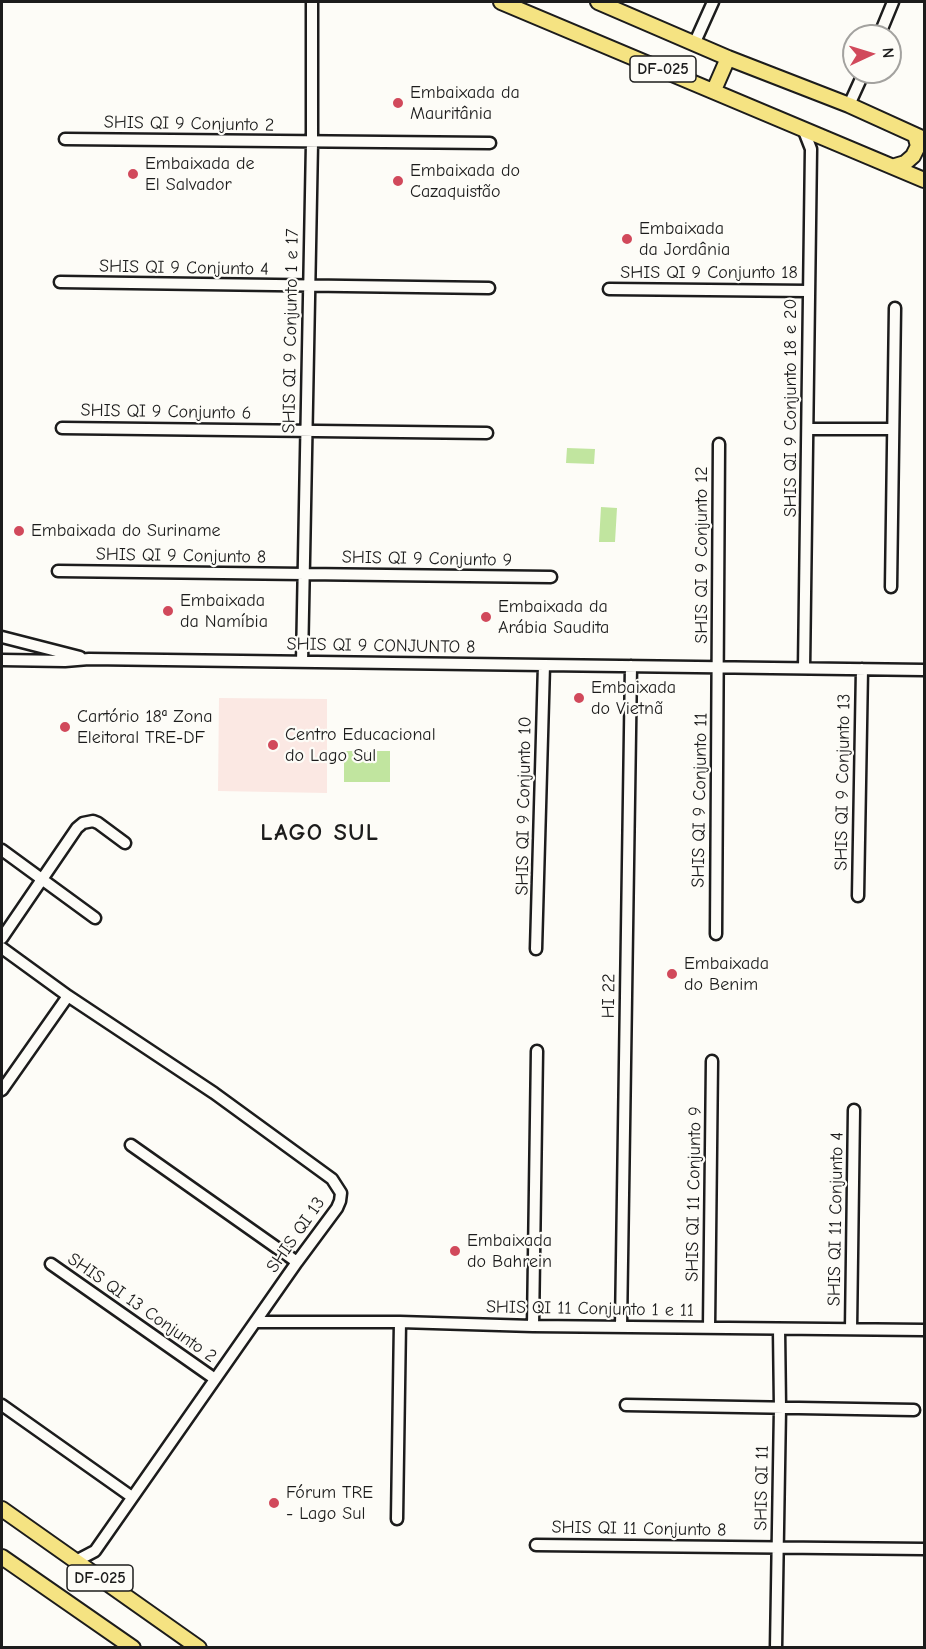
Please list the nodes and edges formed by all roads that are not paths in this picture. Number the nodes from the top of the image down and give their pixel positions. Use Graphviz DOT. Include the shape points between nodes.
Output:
graph roads {
  1 [pos="312,2"];
  2 [pos="501,2"];
  3 [pos="598,2"];
  4 [pos="713,2"];
  5 [pos="893,2"];
  6 [pos="884,24"];
  7 [pos="696,42"];
  8 [pos="728,58"];
  9 [pos="859,84"];
  10 [pos="714,90"];
  11 [pos="849,105"];
  12 [pos="804,130"];
  13 [pos="920,137"];
  14 [pos="824,138"];
  15 [pos="65,139"];
  16 [pos="312,143"];
  17 [pos="490,143"];
  18 [pos="811,149"];
  19 [pos="924,154"];
  20 [pos="895,166"];
  21 [pos="924,180"];
  22 [pos="60,282"];
  23 [pos="308,287"];
  24 [pos="489,288"];
  25 [pos="609,289"];
  26 [pos="808,291"];
  27 [pos="895,308"];
  28 [pos="62,428"];
  29 [pos="809,429"];
  30 [pos="893,429"];
  31 [pos="305,430"];
  32 [pos="487,434"];
  33 [pos="719,444"];
  34 [pos="58,571"];
  35 [pos="303,574"];
  36 [pos="551,577"];
  37 [pos="891,586"];
  38 [pos="2,638"];
  39 [pos="89,659"];
  40 [pos="2,660"];
  41 [pos="302,662"];
  42 [pos="544,665"];
  43 [pos="631,666"];
  44 [pos="718,667"];
  45 [pos="804,668"];
  46 [pos="862,669"];
  47 [pos="924,669"];
  48 [pos="125,843"];
  49 [pos="2,850"];
  50 [pos="41,880"];
  51 [pos="858,896"];
  52 [pos="95,918"];
  53 [pos="716,934"];
  54 [pos="2,938"];
  55 [pos="2,948"];
  56 [pos="536,949"];
  57 [pos="68,996"];
  58 [pos="537,1051"];
  59 [pos="712,1061"];
  60 [pos="2,1090"];
  61 [pos="854,1110"];
  62 [pos="131,1145"];
  63 [pos="297,1262"];
  64 [pos="51,1264"];
  65 [pos="255,1322"];
  66 [pos="400,1322"];
  67 [pos="533,1326"];
  68 [pos="621,1326"];
  69 [pos="709,1327"];
  70 [pos="779,1329"];
  71 [pos="851,1329"];
  72 [pos="924,1330"];
  73 [pos="214,1379"];
  74 [pos="2,1405"];
  75 [pos="626,1405"];
  76 [pos="780,1408"];
  77 [pos="914,1410"];
  78 [pos="132,1497"];
  79 [pos="2,1509"];
  80 [pos="397,1519"];
  81 [pos="536,1545"];
  82 [pos="777,1548"];
  83 [pos="924,1549"];
  84 [pos="95,1551"];
  85 [pos="2,1557"];
  86 [pos="76,1561"];
  87 [pos="92,1573"];
  88 [pos="133,1647"];
  89 [pos="199,1647"];
  90 [pos="776,1647"];
  1 -- 16 [label="street, SHIS QI 9 Conjunto 1 e 17"];
  2 -- 10 [label="main road, DF-025"];
  3 -- 7 [label="main road, DF-025"];
  4 -- 7 [label="street"];
  5 -- 6 [label="street"];
  7 -- 8 [label="main road, DF-025"];
  8 -- 10 [label="main road"];
  8 -- 11 [label="main road, DF-025"];
  9 -- 11 [label="street"];
  10 -- 12 [label="main road, DF-025"];
  11 -- 13 [label="main road, DF-025"];
  12 -- 14 [label="main road, DF-025"];
  12 -- 18 [label="street, SHIS QI 9 Conjunto 18 e 20"];
  13 -- 20 [label="main road" via="914,156"];
  14 -- 18 [label="street"];
  14 -- 20 [label="main road, DF-025"];
  15 -- 16 [label="street, SHIS QI 9 Conjunto 2"];
  16 -- 17 [label="street, SHIS QI 9 Conjunto 2"];
  16 -- 23 [label="street, SHIS QI 9 Conjunto 1 e 17"];
  18 -- 26 [label="street, SHIS QI 9 Conjunto 18 e 20"];
  19 -- 21 [label="main road" via="920,163"];
  20 -- 21 [label="main road, DF-025"];
  22 -- 23 [label="street, SHIS QI 9 Conjunto 4"];
  23 -- 24 [label="street, SHIS QI 9 Conjunto 4"];
  23 -- 31 [label="street, SHIS QI 9 Conjunto 1 e 17"];
  25 -- 26 [label="street, SHIS QI 9 Conjunto 18"];
  26 -- 29 [label="street, SHIS QI 9 Conjunto 18 e 20"];
  27 -- 30 [label="street"];
  28 -- 31 [label="street, SHIS QI 9 Conjunto 6"];
  29 -- 30 [label="street"];
  29 -- 45 [label="street, SHIS QI 9 Conjunto 18 e 20"];
  30 -- 37 [label="street"];
  31 -- 32 [label="street, SHIS QI 9 Conjunto 6"];
  31 -- 35 [label="street, SHIS QI 9 Conjunto 1 e 17"];
  33 -- 44 [label="street, SHIS QI 9 Conjunto 12"];
  34 -- 35 [label="street, SHIS QI 9 Conjunto 8"];
  35 -- 36 [label="street, SHIS QI 9 Conjunto 9"];
  35 -- 41 [label="street, SHIS QI 9 Conjunto 1 e 17"];
  38 -- 39 [label="street"];
  39 -- 40 [label="street"];
  39 -- 41 [label="street, SHIS QI 9 CONJUNTO 8"];
  41 -- 42 [label="street, SHIS QI 9 CONJUNTO 8"];
  42 -- 43 [label="street, SHIS QI 9 CONJUNTO 8"];
  42 -- 56 [label="street, SHIS QI 9 Conjunto 10"];
  43 -- 44 [label="street, SHIS QI 9 CONJUNTO 8"];
  43 -- 68 [label="street, HI 22"];
  44 -- 45 [label="street, SHIS QI 9 CONJUNTO 8"];
  44 -- 53 [label="street, SHIS QI 9 Conjunto 11"];
  45 -- 46 [label="street, SHIS QI 9 CONJUNTO 8"];
  46 -- 47 [label="street, SHIS QI 9 CONJUNTO 8"];
  46 -- 51 [label="street, SHIS QI 9 Conjunto 13"];
  48 -- 50 [label="street" via="98,823 83,823"];
  49 -- 50 [label="street"];
  50 -- 52 [label="street"];
  50 -- 54 [label="street"];
  55 -- 57 [label="street, SHIS QI 13"];
  57 -- 60 [label="street"];
  57 -- 63 [label="street, SHIS QI 13" via="214,1093 332,1179 341,1193 340,1201"];
  58 -- 67 [label="street"];
  59 -- 69 [label="street, SHIS QI 11 Conjunto 9"];
  61 -- 71 [label="street, SHIS QI 11 Conjunto 4"];
  62 -- 63 [label="street"];
  63 -- 65 [label="street, SHIS QI 13"];
  64 -- 73 [label="street, SHIS QI 13 Conjunto 2"];
  65 -- 66 [label="street, SHIS QI 11 Conjunto 1 e 11"];
  65 -- 73 [label="street, SHIS QI 13"];
  66 -- 67 [label="street, SHIS QI 11 Conjunto 1 e 11"];
  66 -- 80 [label="street"];
  67 -- 68 [label="street, SHIS QI 11 Conjunto 1 e 11"];
  68 -- 69 [label="street, SHIS QI 11 Conjunto 1 e 11"];
  69 -- 70 [label="street, SHIS QI 11 Conjunto 1 e 11"];
  70 -- 71 [label="street, SHIS QI 11 Conjunto 1 e 11"];
  70 -- 76 [label="street, SHIS QI 11"];
  71 -- 72 [label="street, SHIS QI 11 Conjunto 1 e 11"];
  73 -- 78 [label="street, SHIS QI 13"];
  74 -- 78 [label="street"];
  75 -- 76 [label="street"];
  76 -- 77 [label="street"];
  76 -- 82 [label="street, SHIS QI 11"];
  78 -- 84 [label="street, SHIS QI 13"];
  79 -- 86 [label="main road, DF-025"];
  81 -- 82 [label="street, SHIS QI 11 Conjunto 8"];
  82 -- 83 [label="street, SHIS QI 11 Conjunto 8"];
  82 -- 90 [label="street, SHIS QI 11"];
  84 -- 86 [label="street, SHIS QI 13"];
  84 -- 87 [label="street, SHIS QI 13"];
  85 -- 88 [label="main road, DF-025"];
  86 -- 87 [label="main road, DF-025"];
  87 -- 89 [label="main road, DF-025"];
}
